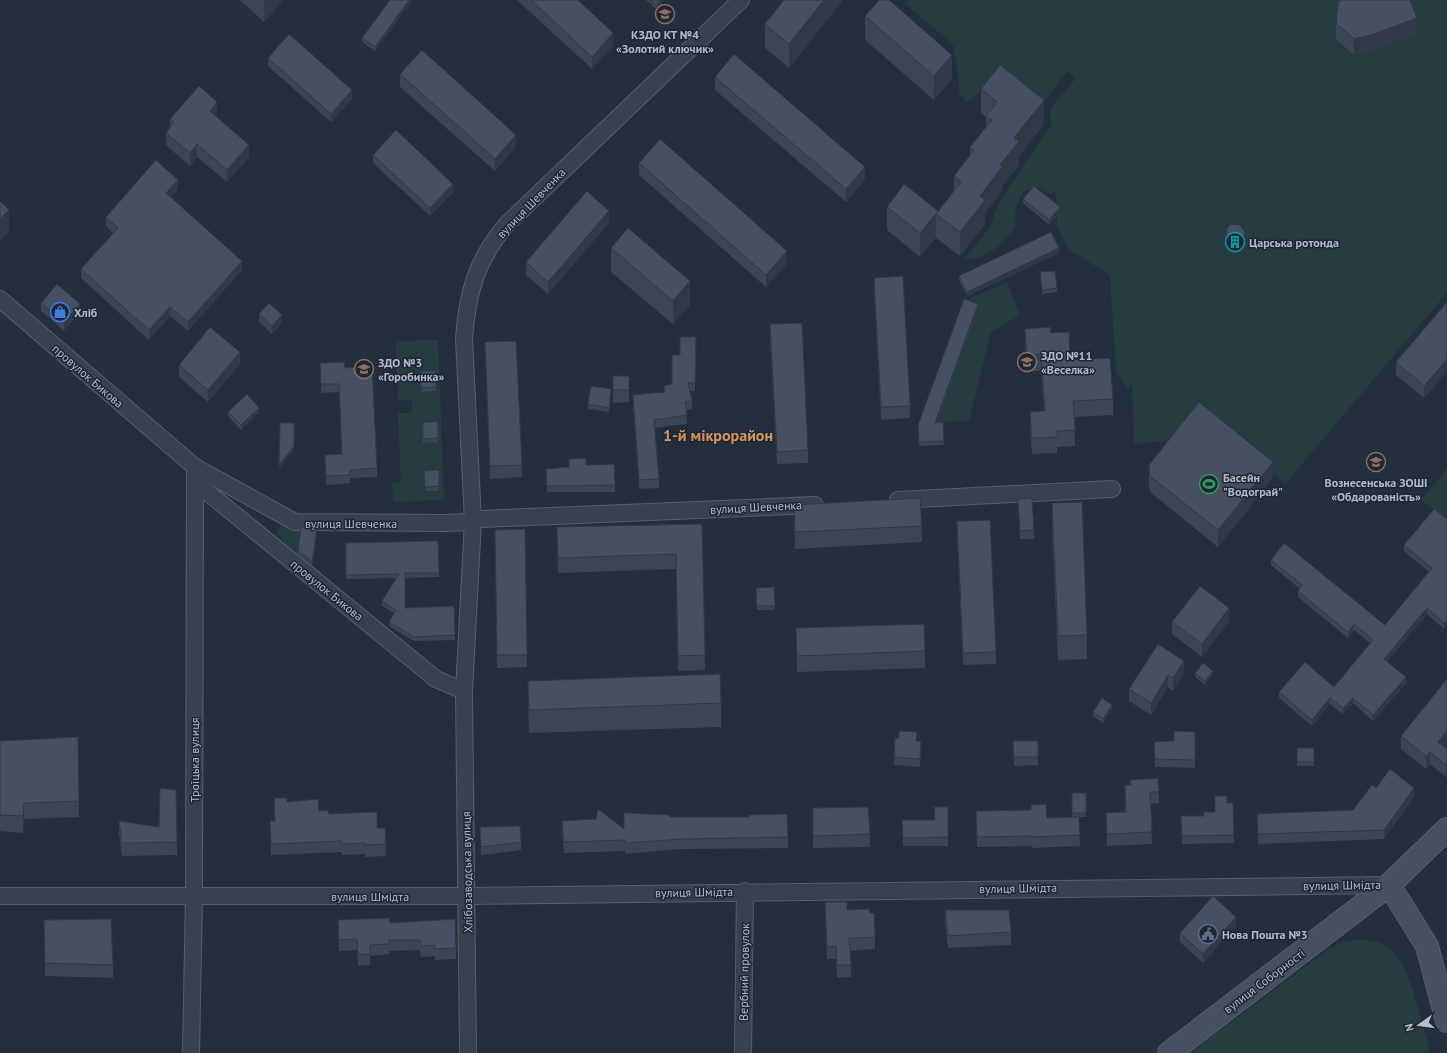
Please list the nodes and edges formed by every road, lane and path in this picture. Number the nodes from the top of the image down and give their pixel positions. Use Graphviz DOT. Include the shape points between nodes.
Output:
graph roads {
  1 [pos="741,0"];
  2 [pos="0,299"];
  3 [pos="195,475"];
  4 [pos="1112,489"];
  5 [pos="880,501"];
  6 [pos="827,504"];
  7 [pos="473,521"];
  8 [pos="464,691"];
  9 [pos="1447,829"];
  10 [pos="1389,884"];
  11 [pos="745,892"];
  12 [pos="194,895"];
  13 [pos="0,896"];
  14 [pos="467,896"];
  15 [pos="1447,1021"];
  16 [pos="191,1053"];
  17 [pos="468,1053"];
  18 [pos="743,1053"];
  19 [pos="1169,1053"];
  1 -- 7 [label="street, вулиця Шевченка" via="508,223 485,254 473,281 464,339"];
  2 -- 3 [label="street, провулок Бикова"];
  3 -- 7 [label="street, вулиця Шевченка" via="295,522"];
  3 -- 8 [label="street, провулок Бикова" via="436,679"];
  3 -- 12 [label="street, Троїцька вулиця"];
  4 -- 5 [label="street"];
  6 -- 7 [label="street, вулиця Шевченка"];
  7 -- 8 [label="street, вулиця Шевченка"];
  8 -- 14 [label="street, Хлібозаводська вулиця"];
  9 -- 10 [label="main road, вулиця Соборності"];
  10 -- 11 [label="street, вулиця Шмідта"];
  10 -- 15 [label="main road" via="1426,946"];
  10 -- 19 [label="main road, вулиця Соборності"];
  11 -- 14 [label="street, вулиця Шмідта"];
  11 -- 18 [label="street, Вербний провулок"];
  12 -- 13 [label="street, вулиця Шмідта"];
  12 -- 14 [label="street, вулиця Шмідта"];
  12 -- 16 [label="street, Троїцька вулиця"];
  14 -- 17 [label="street, Хлібозаводська вулиця"];
}
